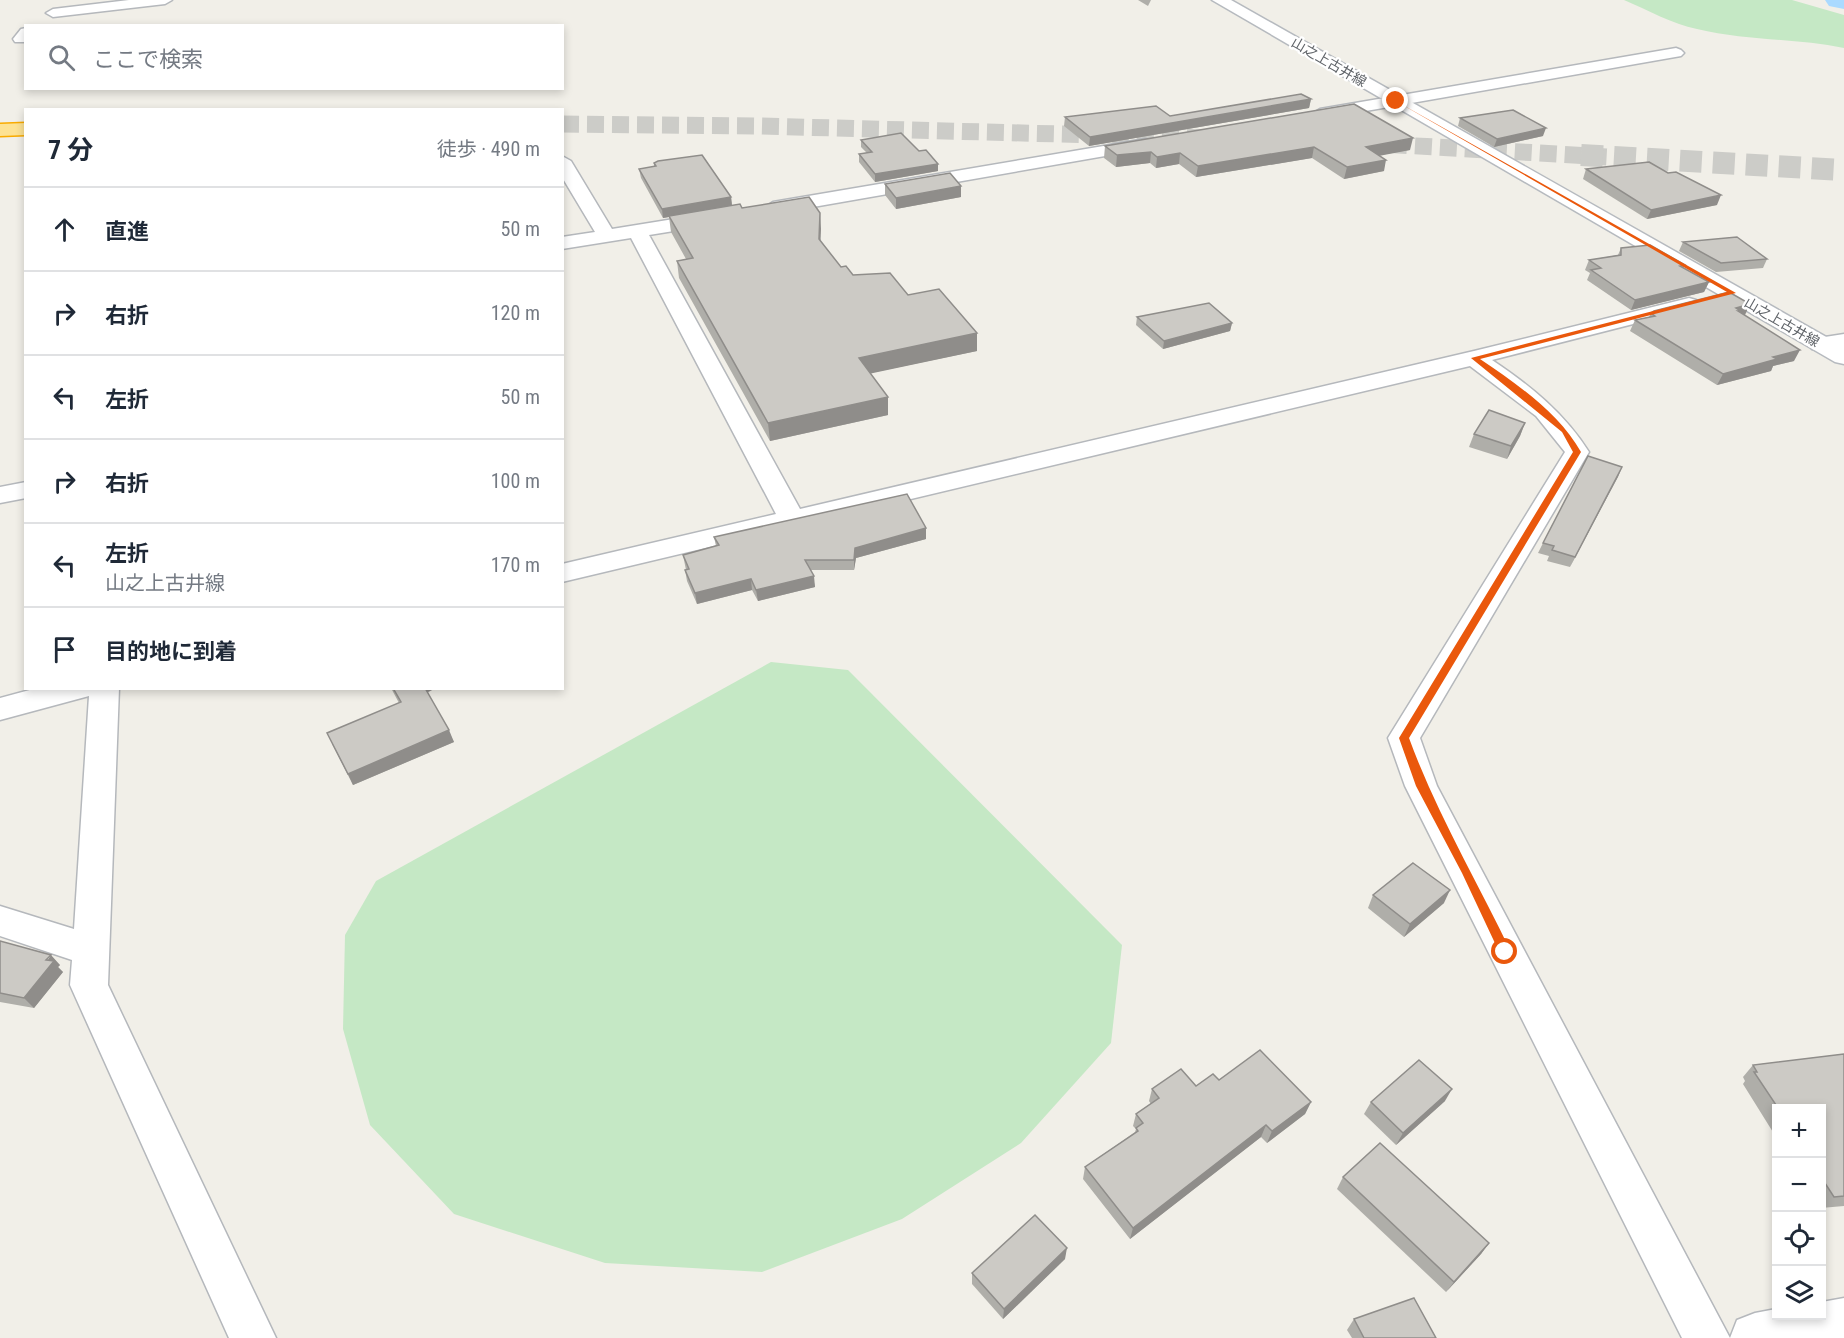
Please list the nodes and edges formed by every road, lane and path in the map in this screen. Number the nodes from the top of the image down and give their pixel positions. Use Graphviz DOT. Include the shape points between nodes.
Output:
graph roads {
  1 [pos="74,0"];
  2 [pos="165,0"];
  3 [pos="1220,0"];
  4 [pos="1676,53"];
  5 [pos="1396,101"];
  6 [pos="1308,116"];
  7 [pos="24,129"];
  8 [pos="0,130"];
  9 [pos="1163,141"];
  10 [pos="564,164"];
  11 [pos="759,210"];
  12 [pos="726,216"];
  13 [pos="637,231"];
  14 [pos="607,236"];
  15 [pos="564,243"];
  16 [pos="1733,293"];
  17 [pos="1844,341"];
  18 [pos="1820,344"];
  19 [pos="1844,357"];
  20 [pos="1474,358"];
  21 [pos="24,490"];
  22 [pos="0,495"];
  23 [pos="791,517"];
  24 [pos="564,573"];
  25 [pos="73,690"];
  26 [pos="104,690"];
  27 [pos="0,709"];
  28 [pos="0,921"];
  29 [pos="90,950"];
  30 [pos="1844,1323"];
  31 [pos="253,1338"];
  32 [pos="1707,1338"];
  33 [pos="1755,1338"];
  1 -- 2 [label="street" via="48,16"];
  3 -- 5 [label="main road, 山之上古井線"];
  4 -- 5 [label="street"];
  5 -- 6 [label="street"];
  5 -- 16 [label="main road, 山之上古井線"];
  7 -- 8 [label="highway"];
  9 -- 11 [label="street"];
  10 -- 14 [label="street"];
  12 -- 13 [label="street"];
  13 -- 14 [label="street"];
  13 -- 23 [label="street"];
  14 -- 15 [label="street"];
  16 -- 18 [label="main road, 山之上古井線"];
  16 -- 20 [label="street"];
  17 -- 18 [label="street"];
  18 -- 19 [label="main road, 山之上古井線"];
  20 -- 23 [label="street"];
  20 -- 32 [label="street" via="1565,431 1577,452 1404,738 1421,786"];
  21 -- 22 [label="street"];
  23 -- 24 [label="street"];
  25 -- 27 [label="street"];
  26 -- 29 [label="street"];
  28 -- 29 [label="street"];
  29 -- 31 [label="street" via="89,985"];
  30 -- 33 [label="main road"];
}
